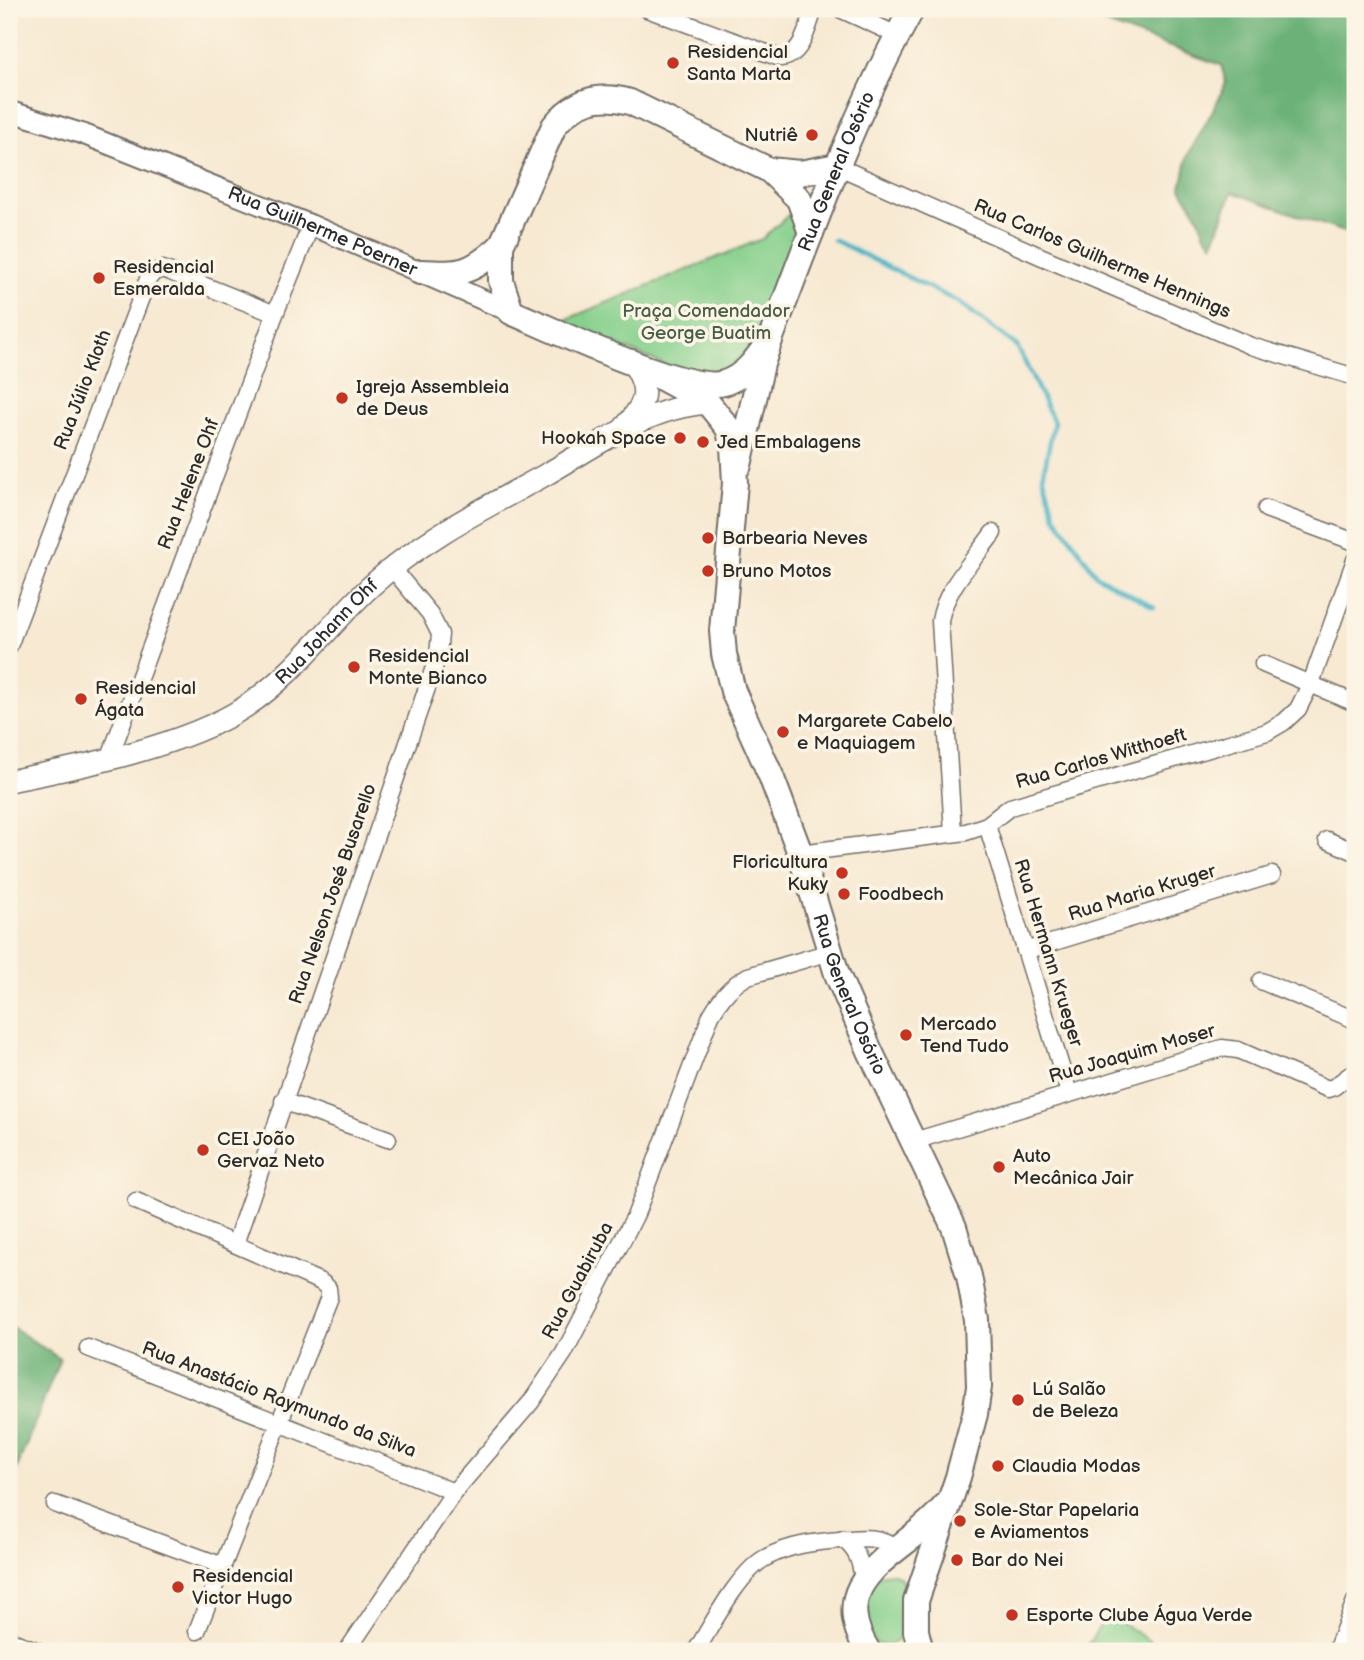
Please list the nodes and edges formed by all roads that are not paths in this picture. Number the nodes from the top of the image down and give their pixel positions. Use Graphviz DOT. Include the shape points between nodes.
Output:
graph roads {
  1 [pos="647,9"];
  2 [pos="814,9"];
  3 [pos="841,9"];
  4 [pos="912,9"];
  5 [pos="897,35"];
  6 [pos="9,111"];
  7 [pos="837,166"];
  8 [pos="769,170"];
  9 [pos="311,225"];
  10 [pos="811,233"];
  11 [pos="501,246"];
  12 [pos="420,272"];
  13 [pos="511,312"];
  14 [pos="275,314"];
  15 [pos="770,340"];
  16 [pos="632,362"];
  17 [pos="762,364"];
  18 [pos="1355,377"];
  19 [pos="708,403"];
  20 [pos="623,430"];
  21 [pos="735,483"];
  22 [pos="1266,509"];
  23 [pos="993,533"];
  24 [pos="1355,542"];
  25 [pos="1355,560"];
  26 [pos="392,568"];
  27 [pos="9,646"];
  28 [pos="1264,664"];
  29 [pos="1311,683"];
  30 [pos="1355,703"];
  31 [pos="110,759"];
  32 [pos="9,781"];
  33 [pos="987,825"];
  34 [pos="953,833"];
  35 [pos="1327,840"];
  36 [pos="1355,852"];
  37 [pos="800,853"];
  38 [pos="1272,875"];
  39 [pos="1025,951"];
  40 [pos="830,952"];
  41 [pos="1261,981"];
  42 [pos="1355,1020"];
  43 [pos="1355,1071"];
  44 [pos="1069,1093"];
  45 [pos="283,1101"];
  46 [pos="388,1139"];
  47 [pos="914,1141"];
  48 [pos="136,1201"];
  49 [pos="235,1244"];
  50 [pos="88,1348"];
  51 [pos="279,1423"];
  52 [pos="454,1492"];
  53 [pos="950,1500"];
  54 [pos="55,1504"];
  55 [pos="844,1539"];
  56 [pos="887,1563"];
  57 [pos="223,1566"];
  58 [pos="916,1601"];
  59 [pos="1355,1601"];
  60 [pos="197,1631"];
  61 [pos="919,1641"];
  62 [pos="13,1645"];
  63 [pos="867,1647"];
  64 [pos="38,1651"];
  65 [pos="347,1651"];
  66 [pos="696,1651"];
  67 [pos="899,1651"];
  68 [pos="1336,1651"];
  1 -- 2 [label="street" via="789,58 797,51"];
  3 -- 5 [label="street"];
  4 -- 5 [label="main road, Rua General Osório"];
  5 -- 7 [label="main road, Rua General Osório"];
  6 -- 9 [label="street, Rua Guilherme Poerner" via="83,134"];
  7 -- 8 [label="main road" via="800,173"];
  7 -- 10 [label="main road, Rua General Osório"];
  7 -- 18 [label="street, Rua Carlos Guilherme Hennings" via="1251,346"];
  8 -- 10 [label="main road" via="799,199"];
  8 -- 11 [label="main road" via="630,102 614,97 585,101 554,126"];
  9 -- 12 [label="street, Rua Guilherme Poerner"];
  9 -- 14 [label="street, Rua Helene Ohf"];
  10 -- 15 [label="main road, Rua General Osório"];
  11 -- 12 [label="main road" via="466,271"];
  11 -- 13 [label="main road" via="500,281"];
  12 -- 13 [label="street, Rua Guilherme Poerner"];
  13 -- 16 [label="main road, Rua Guilherme Poerner"];
  14 -- 27 [label="street, Rua Júlio Kloth" via="163,270 148,279"];
  14 -- 31 [label="street, Rua Helene Ohf"];
  15 -- 16 [label="main road, Rua General Osório" via="745,371 720,384 686,382"];
  15 -- 17 [label="main road, Rua General Osório"];
  16 -- 19 [label="main road, Rua General Osório"];
  16 -- 20 [label="main road, Rua Johann Ohf" via="645,394 639,411"];
  17 -- 19 [label="main road" via="737,391"];
  17 -- 21 [label="main road, Rua General Osório"];
  19 -- 20 [label="main road, Rua Johann Ohf" via="672,409"];
  19 -- 21 [label="main road, Rua General Osório" via="728,428"];
  20 -- 26 [label="main road, Rua Johann Ohf" via="458,524"];
  21 -- 37 [label="main road, Rua General Osório" via="724,654 733,691"];
  22 -- 24 [label="street"];
  23 -- 34 [label="street" via="948,596 940,621"];
  25 -- 29 [label="street, Rua Carlos Witthoeft"];
  26 -- 31 [label="main road, Rua Johann Ohf" via="306,656 244,708 209,727"];
  26 -- 45 [label="street, Rua Nelson José Busarello" via="430,614 440,634 438,656"];
  28 -- 29 [label="street"];
  29 -- 30 [label="street"];
  29 -- 33 [label="street, Rua Carlos Witthoeft" via="1297,709 1267,732 1010,807"];
  31 -- 32 [label="main road, Rua Johann Ohf"];
  33 -- 34 [label="street, Rua Carlos Witthoeft"];
  33 -- 39 [label="street, Rua Hermann Krueger"];
  34 -- 37 [label="street, Rua Carlos Witthoeft"];
  35 -- 36 [label="street"];
  37 -- 40 [label="main road, Rua General Osório"];
  38 -- 39 [label="street, Rua Maria Kruger"];
  39 -- 44 [label="street, Rua Hermann Krueger"];
  40 -- 47 [label="main road, Rua General Osório" via="841,986"];
  40 -- 52 [label="street, Rua Guabiruba" via="748,976 723,995 711,1014 636,1214 576,1331 531,1402"];
  41 -- 42 [label="street"];
  43 -- 44 [label="street, Rua Joaquim Moser" via="1328,1089 1238,1050 1222,1048"];
  44 -- 47 [label="street, Rua Joaquim Moser"];
  45 -- 46 [label="street"];
  45 -- 49 [label="street, Rua Nelson José Busarello"];
  47 -- 53 [label="main road, Rua General Osório" via="954,1227 977,1320 977,1401"];
  48 -- 49 [label="street"];
  49 -- 51 [label="street" via="328,1288"];
  50 -- 51 [label="street, Rua Anastácio Raymundo da Silva"];
  51 -- 52 [label="street, Rua Anastácio Raymundo da Silva"];
  51 -- 57 [label="street"];
  52 -- 65 [label="street, Rua Guabiruba"];
  53 -- 56 [label="main road, Rua General Osório"];
  53 -- 58 [label="main road, Rua General Osório"];
  54 -- 57 [label="street"];
  55 -- 56 [label="street" via="860,1558"];
  55 -- 56 [label="street" via="887,1541"];
  55 -- 66 [label="street" via="805,1543 764,1558 734,1588"];
  56 -- 58 [label="main road" via="913,1579"];
  56 -- 63 [label="main road" via="854,1609 856,1626"];
  57 -- 60 [label="street"];
  58 -- 61 [label="main road, Rua General Osório"];
  59 -- 68 [label="street"];
  61 -- 67 [label="main road"];
  62 -- 64 [label="street"];
}
